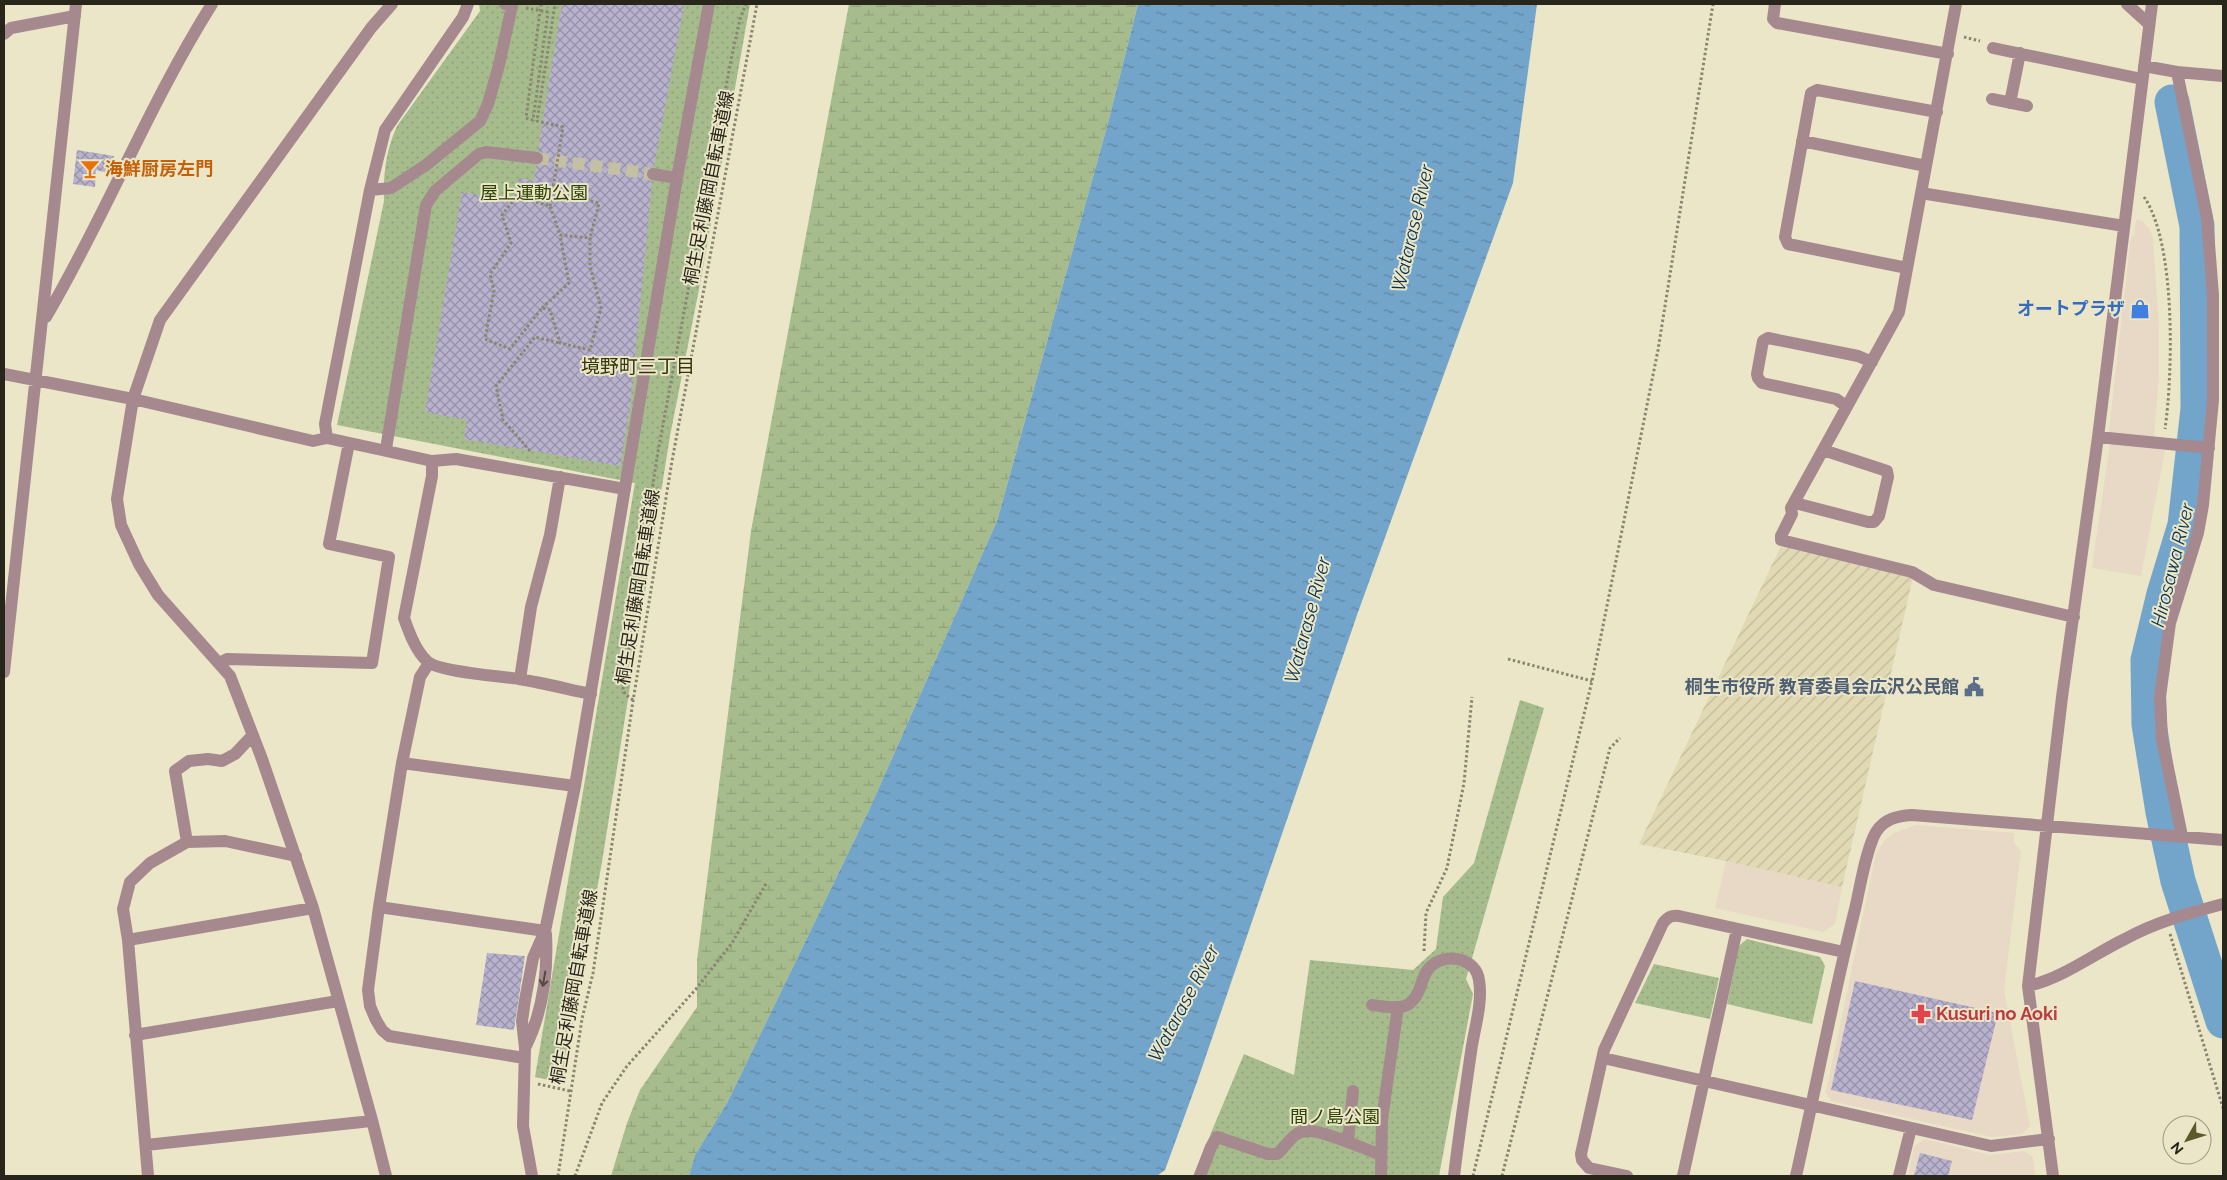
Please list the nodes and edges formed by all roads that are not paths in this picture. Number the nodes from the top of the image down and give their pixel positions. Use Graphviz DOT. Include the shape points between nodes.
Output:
graph roads {
  1 [pos="212,4"];
  2 [pos="392,4"];
  3 [pos="468,4"];
  4 [pos="709,4"];
  5 [pos="1775,4"];
  6 [pos="1956,4"];
  7 [pos="2127,4"];
  8 [pos="2152,4"];
  9 [pos="509,5"];
  10 [pos="75,10"];
  11 [pos="2149,24"];
  12 [pos="4,34"];
  13 [pos="1993,48"];
  14 [pos="2020,53"];
  15 [pos="1948,54"];
  16 [pos="2177,72"];
  17 [pos="2143,73"];
  18 [pos="2223,76"];
  19 [pos="1992,100"];
  20 [pos="2010,103"];
  21 [pos="2028,106"];
  22 [pos="1937,112"];
  23 [pos="1802,141"];
  24 [pos="537,158"];
  25 [pos="1926,166"];
  26 [pos="653,174"];
  27 [pos="676,178"];
  28 [pos="370,190"];
  29 [pos="1921,193"];
  30 [pos="2124,226"];
  31 [pos="1907,268"];
  32 [pos="43,322"];
  33 [pos="1872,362"];
  34 [pos="4,374"];
  35 [pos="36,380"];
  36 [pos="133,398"];
  37 [pos="1846,406"];
  38 [pos="2098,437"];
  39 [pos="327,438"];
  40 [pos="354,444"];
  41 [pos="2206,448"];
  42 [pos="386,449"];
  43 [pos="1822,450"];
  44 [pos="432,461"];
  45 [pos="560,477"];
  46 [pos="625,489"];
  47 [pos="1793,506"];
  48 [pos="2074,617"];
  49 [pos="219,663"];
  50 [pos="429,663"];
  51 [pos="4,672"];
  52 [pos="520,679"];
  53 [pos="592,694"];
  54 [pos="253,735"];
  55 [pos="402,763"];
  56 [pos="575,786"];
  57 [pos="2046,827"];
  58 [pos="2180,836"];
  59 [pos="2223,840"];
  60 [pos="187,842"];
  61 [pos="296,856"];
  62 [pos="2223,904"];
  63 [pos="379,907"];
  64 [pos="313,908"];
  65 [pos="1737,929"];
  66 [pos="546,931"];
  67 [pos="128,940"];
  68 [pos="1844,952"];
  69 [pos="2028,986"];
  70 [pos="338,1001"];
  71 [pos="1372,1005"];
  72 [pos="1398,1008"];
  73 [pos="135,1035"];
  74 [pos="525,1053"];
  75 [pos="1603,1058"];
  76 [pos="1703,1081"];
  77 [pos="1352,1091"];
  78 [pos="1812,1106"];
  79 [pos="372,1120"];
  80 [pos="1911,1128"];
  81 [pos="2049,1139"];
  82 [pos="1348,1142"];
  83 [pos="146,1145"];
  84 [pos="1381,1155"];
  85 [pos="148,1176"];
  86 [pos="386,1176"];
  87 [pos="532,1176"];
  88 [pos="1200,1176"];
  89 [pos="1381,1176"];
  90 [pos="1454,1176"];
  91 [pos="1627,1176"];
  92 [pos="1683,1176"];
  93 [pos="1796,1176"];
  94 [pos="1899,1176"];
  95 [pos="2053,1176"];
  1 -- 32 [label="street" via="188,42"];
  2 -- 36 [label="street" via="371,28 160,320"];
  3 -- 28 [label="street" via="462,18 385,130"];
  4 -- 27 [label="street"];
  5 -- 15 [label="street" via="1773,19 1777,23"];
  6 -- 15 [label="street"];
  7 -- 11 [label="street"];
  8 -- 11 [label="street"];
  9 -- 28 [label="street" via="492,89 480,121 426,165 391,188"];
  10 -- 12 [label="street" via="10,28"];
  10 -- 32 [label="street"];
  11 -- 17 [label="street"];
  13 -- 14 [label="street"];
  14 -- 17 [label="street"];
  14 -- 20 [label="street"];
  15 -- 22 [label="street"];
  16 -- 17 [label="street"];
  16 -- 18 [label="street"];
  16 -- 41 [label="street" via="2207,218 2213,304 2213,400"];
  17 -- 30 [label="street"];
  19 -- 20 [label="street"];
  20 -- 21 [label="street"];
  22 -- 23 [label="street" via="1817,90 1811,93"];
  22 -- 25 [label="street"];
  23 -- 25 [label="street"];
  23 -- 31 [label="street" via="1785,237 1788,244"];
  24 -- 42 [label="street" via="479,154 429,197"];
  25 -- 29 [label="street"];
  26 -- 27 [label="street"];
  27 -- 46 [label="street"];
  28 -- 39 [label="street" via="325,424"];
  29 -- 30 [label="street"];
  29 -- 31 [label="street"];
  30 -- 38 [label="street"];
  31 -- 33 [label="street" via="1899,312"];
  32 -- 35 [label="street"];
  33 -- 37 [label="street"];
  33 -- 37 [label="street" via="1858,356 1768,338 1763,341 1757,374 1762,382 1836,400"];
  34 -- 35 [label="street"];
  35 -- 36 [label="street"];
  35 -- 51 [label="street"];
  36 -- 39 [label="street" via="313,441"];
  36 -- 49 [label="street" via="117,499 121,525 158,595"];
  37 -- 43 [label="street"];
  38 -- 41 [label="street"];
  38 -- 48 [label="street"];
  39 -- 40 [label="street"];
  40 -- 42 [label="street"];
  40 -- 49 [label="street" via="329,544 389,557 372,663 227,658"];
  41 -- 58 [label="street" via="2198,533 2170,623 2160,698 2162,740"];
  42 -- 44 [label="street"];
  43 -- 47 [label="street"];
  43 -- 47 [label="street" via="1887,471 1879,516 1874,522 1868,522"];
  44 -- 45 [label="street" via="456,459"];
  44 -- 50 [label="street" via="432,476 404,618"];
  45 -- 46 [label="street"];
  45 -- 52 [label="street" via="550,534 531,607"];
  46 -- 53 [label="street"];
  47 -- 48 [label="street" via="1781,540 1912,572 1934,585"];
  48 -- 57 [label="street"];
  49 -- 54 [label="street" via="230,676"];
  50 -- 52 [label="street"];
  50 -- 55 [label="street" via="420,677"];
  52 -- 53 [label="street"];
  53 -- 56 [label="street"];
  54 -- 60 [label="street" via="235,754 222,761 208,758 189,761 176,771"];
  54 -- 61 [label="street"];
  55 -- 56 [label="street"];
  55 -- 63 [label="street"];
  56 -- 66 [label="street"];
  57 -- 58 [label="street"];
  57 -- 68 [label="street" via="1912,815 1896,816 1886,822 1873,838"];
  57 -- 69 [label="street"];
  58 -- 59 [label="street"];
  60 -- 61 [label="street" via="225,841"];
  60 -- 67 [label="street" via="150,863 130,882 123,909"];
  61 -- 64 [label="street"];
  62 -- 69 [label="street" via="2169,920 2126,938 2050,980"];
  63 -- 66 [label="street"];
  63 -- 74 [label="street" via="368,990 370,1006 382,1030 389,1036"];
  64 -- 67 [label="street"];
  64 -- 70 [label="street"];
  65 -- 68 [label="street"];
  65 -- 75 [label="street" via="1679,916 1667,918 1607,1043"];
  65 -- 76 [label="street"];
  66 -- 74 [label="street" via="544,979 535,1027"];
  67 -- 73 [label="street"];
  68 -- 78 [label="street"];
  69 -- 81 [label="street"];
  70 -- 73 [label="street"];
  70 -- 79 [label="street"];
  71 -- 72 [label="street"];
  72 -- 84 [label="street" via="1382,1119"];
  72 -- 90 [label="street" via="1414,1002 1426,972 1444,958 1456,958 1475,968 1479,978 1478,1013"];
  73 -- 83 [label="street"];
  74 -- 87 [label="street" via="523,1126"];
  75 -- 76 [label="street"];
  75 -- 91 [label="street" via="1582,1160 1589,1168"];
  76 -- 78 [label="street"];
  76 -- 92 [label="street"];
  77 -- 82 [label="street"];
  78 -- 80 [label="street"];
  78 -- 93 [label="street"];
  79 -- 83 [label="street"];
  79 -- 86 [label="street"];
  80 -- 81 [label="street" via="1991,1146"];
  80 -- 94 [label="street"];
  81 -- 95 [label="street"];
  82 -- 84 [label="street"];
  82 -- 88 [label="street" via="1312,1131 1301,1132 1277,1154 1268,1154 1217,1137"];
  83 -- 85 [label="street"];
  84 -- 89 [label="street"];
}
